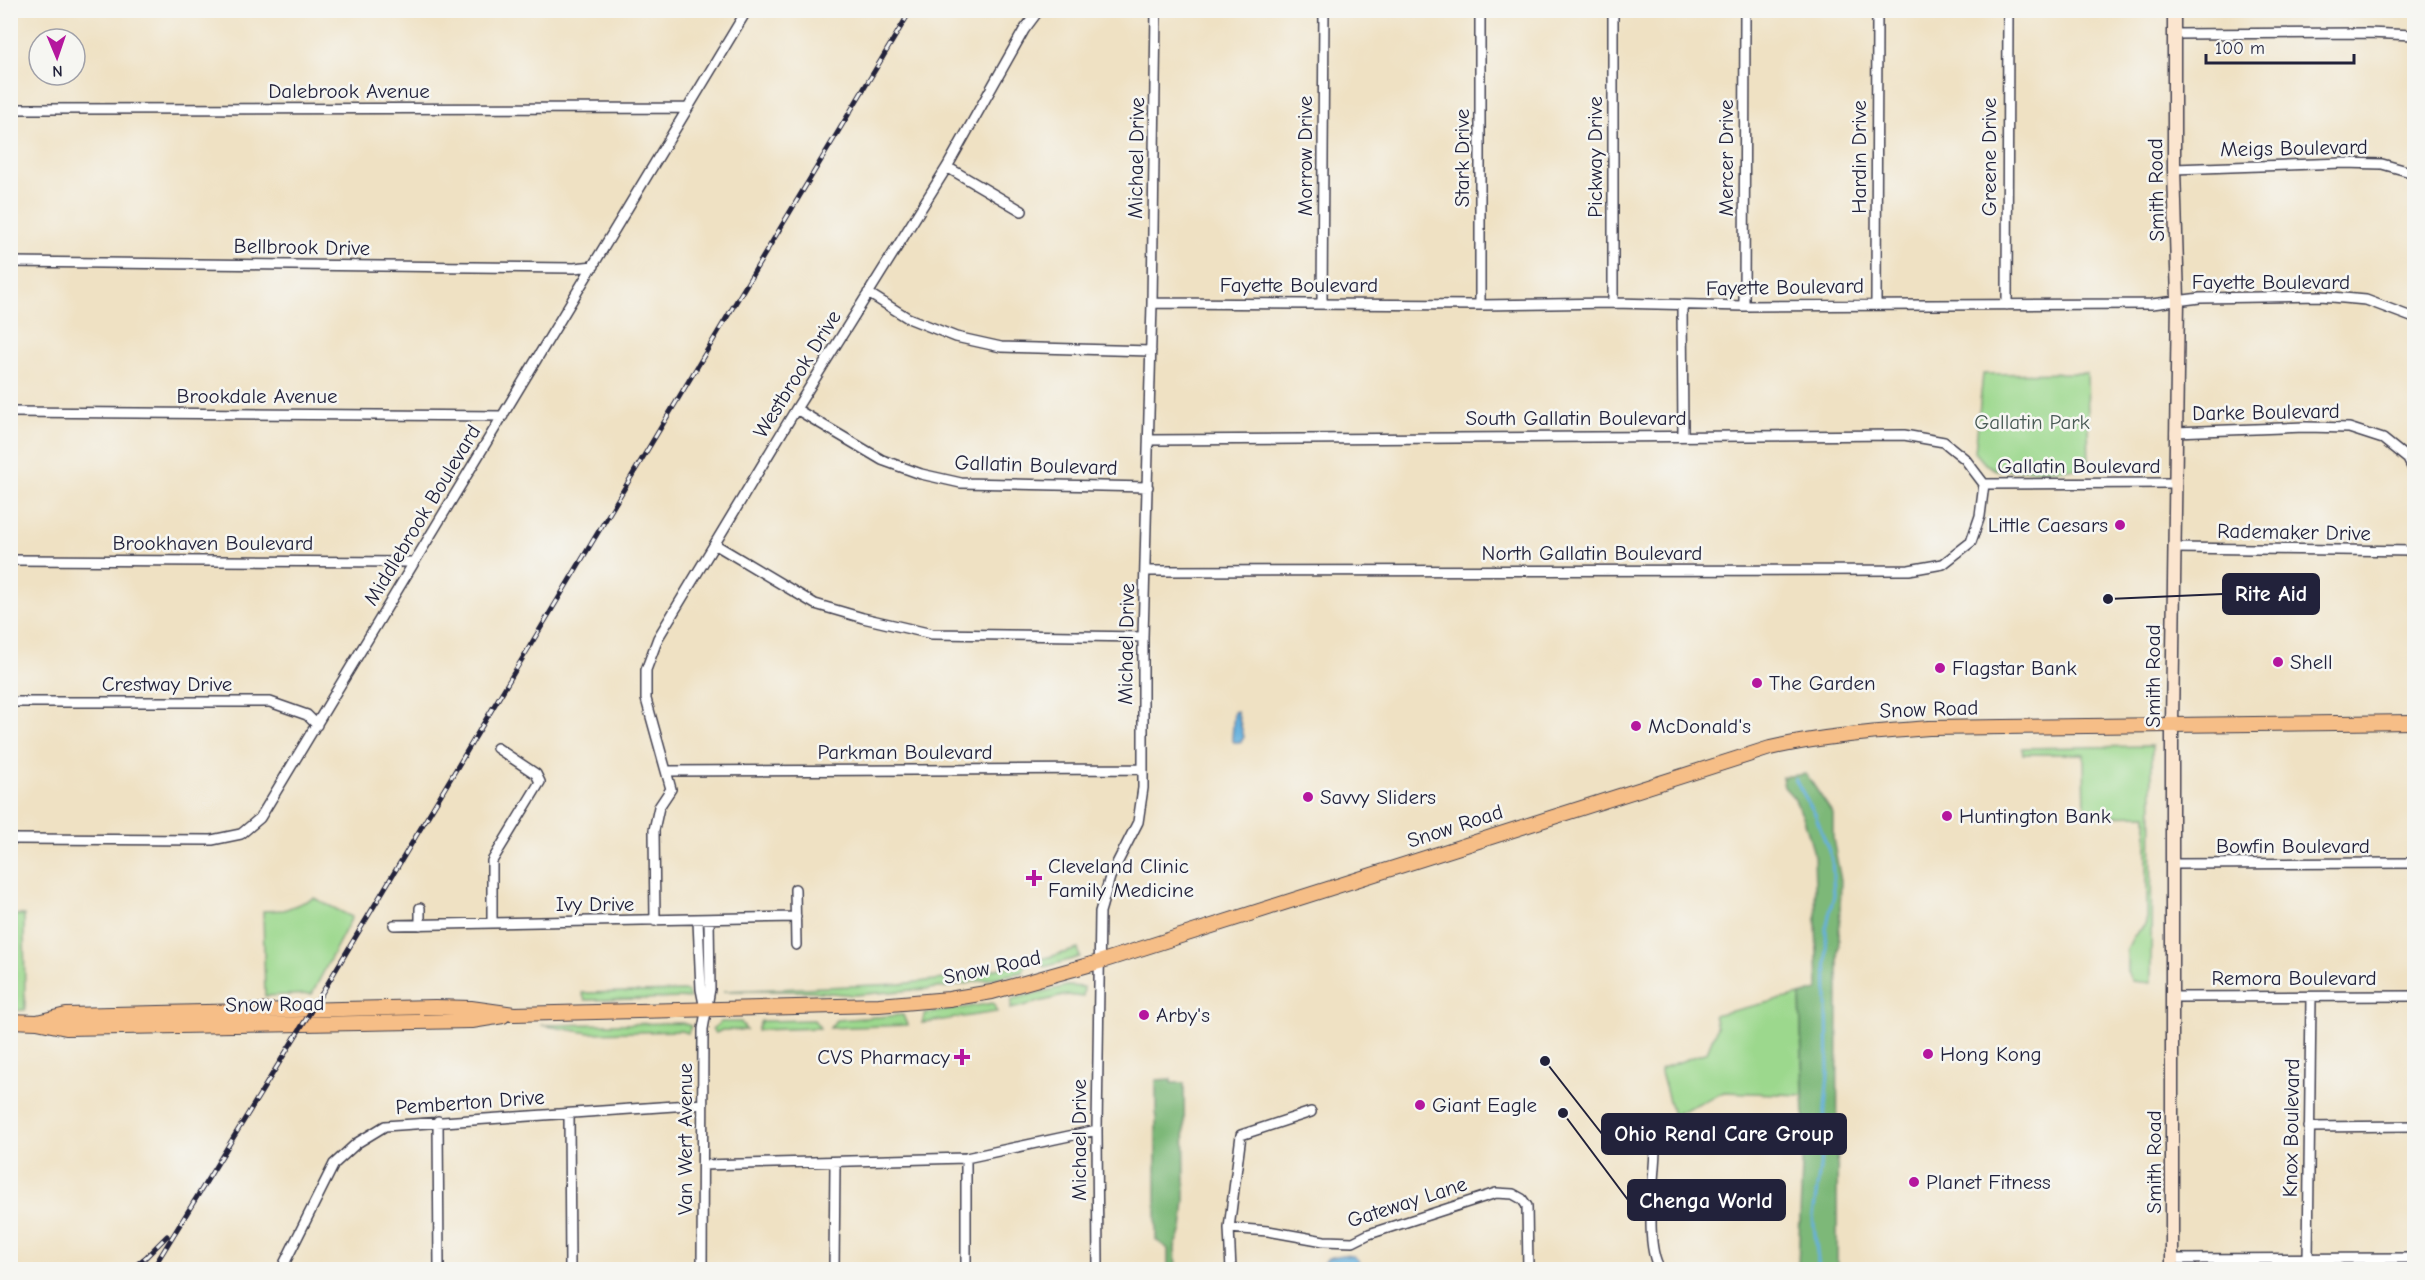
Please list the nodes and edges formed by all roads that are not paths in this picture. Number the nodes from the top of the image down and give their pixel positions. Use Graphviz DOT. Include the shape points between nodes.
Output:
graph roads {
  1 [pos="747,10"];
  2 [pos="1039,10"];
  3 [pos="1156,10"];
  4 [pos="1324,10"];
  5 [pos="1480,10"];
  6 [pos="1613,10"];
  7 [pos="1744,10"];
  8 [pos="1877,10"];
  9 [pos="2008,10"];
  10 [pos="2174,10"];
  11 [pos="2174,34"];
  12 [pos="2415,35"];
  13 [pos="10,108"];
  14 [pos="688,108"];
  15 [pos="947,167"];
  16 [pos="2174,169"];
  17 [pos="2415,172"];
  18 [pos="1022,211"];
  19 [pos="10,262"];
  20 [pos="594,266"];
  21 [pos="868,293"];
  22 [pos="2178,300"];
  23 [pos="1152,303"];
  24 [pos="1322,303"];
  25 [pos="1613,303"];
  26 [pos="1876,304"];
  27 [pos="1480,305"];
  28 [pos="2007,305"];
  29 [pos="1682,306"];
  30 [pos="1744,306"];
  31 [pos="2415,318"];
  32 [pos="1151,351"];
  33 [pos="796,409"];
  34 [pos="10,412"];
  35 [pos="503,416"];
  36 [pos="2175,432"];
  37 [pos="1683,435"];
  38 [pos="1149,440"];
  39 [pos="2415,471"];
  40 [pos="2174,483"];
  41 [pos="1984,484"];
  42 [pos="1148,487"];
  43 [pos="716,545"];
  44 [pos="2174,548"];
  45 [pos="2415,551"];
  46 [pos="10,560"];
  47 [pos="414,562"];
  48 [pos="1146,572"];
  49 [pos="1143,637"];
  50 [pos="10,702"];
  51 [pos="2415,722"];
  52 [pos="2172,724"];
  53 [pos="317,725"];
  54 [pos="497,748"];
  55 [pos="1143,769"];
  56 [pos="667,771"];
  57 [pos="10,839"];
  58 [pos="2415,863"];
  59 [pos="2172,864"];
  60 [pos="795,889"];
  61 [pos="420,908"];
  62 [pos="796,917"];
  63 [pos="655,921"];
  64 [pos="699,921"];
  65 [pos="709,921"];
  66 [pos="492,922"];
  67 [pos="394,925"];
  68 [pos="420,925"];
  69 [pos="796,945"];
  70 [pos="1099,962"];
  71 [pos="2415,996"];
  72 [pos="2174,997"];
  73 [pos="2311,997"];
  74 [pos="705,1010"];
  75 [pos="10,1021"];
  76 [pos="703,1104"];
  77 [pos="1311,1112"];
  78 [pos="569,1114"];
  79 [pos="438,1121"];
  80 [pos="2415,1126"];
  81 [pos="2309,1127"];
  82 [pos="1097,1130"];
  83 [pos="1655,1151"];
  84 [pos="966,1158"];
  85 [pos="835,1163"];
  86 [pos="703,1165"];
  87 [pos="1229,1228"];
  88 [pos="2415,1258"];
  89 [pos="2308,1259"];
  90 [pos="2173,1264"];
  91 [pos="282,1269"];
  92 [pos="439,1269"];
  93 [pos="570,1269"];
  94 [pos="702,1269"];
  95 [pos="834,1269"];
  96 [pos="966,1269"];
  97 [pos="1098,1269"];
  98 [pos="1231,1269"];
  99 [pos="1528,1269"];
  100 [pos="1660,1269"];
  1 -- 14 [label="street, Middlebrook Boulevard"];
  2 -- 15 [label="street, Westbrook Drive"];
  3 -- 23 [label="street, Michael Drive"];
  4 -- 24 [label="street, Morrow Drive"];
  5 -- 27 [label="street, Stark Drive"];
  6 -- 25 [label="street, Pickway Drive"];
  7 -- 30 [label="street, Mercer Drive"];
  8 -- 26 [label="street, Hardin Drive"];
  9 -- 28 [label="street, Greene Drive"];
  10 -- 11 [label="main road, Smith Road"];
  11 -- 12 [label="street"];
  11 -- 16 [label="main road, Smith Road"];
  13 -- 14 [label="street, Dalebrook Avenue"];
  14 -- 20 [label="street, Middlebrook Boulevard"];
  15 -- 18 [label="street"];
  15 -- 21 [label="street, Westbrook Drive"];
  16 -- 17 [label="street, Meigs Boulevard" via="2343,163 2382,164"];
  16 -- 22 [label="main road, Smith Road"];
  19 -- 20 [label="street, Bellbrook Drive"];
  20 -- 35 [label="street, Middlebrook Boulevard"];
  21 -- 32 [label="street" via="908,318 956,337 1001,347"];
  21 -- 33 [label="street, Westbrook Drive"];
  22 -- 28 [label="street, Fayette Boulevard" via="2152,304"];
  22 -- 31 [label="street, Fayette Boulevard" via="2321,296 2366,300"];
  22 -- 36 [label="main road, Smith Road"];
  23 -- 24 [label="street, Fayette Boulevard"];
  23 -- 32 [label="street, Michael Drive"];
  24 -- 27 [label="street, Fayette Boulevard"];
  25 -- 27 [label="street, Fayette Boulevard"];
  25 -- 29 [label="street, Fayette Boulevard"];
  26 -- 28 [label="street, Fayette Boulevard"];
  26 -- 30 [label="street, Fayette Boulevard"];
  29 -- 30 [label="street, Fayette Boulevard"];
  29 -- 37 [label="street"];
  32 -- 38 [label="street, Michael Drive"];
  33 -- 42 [label="street, Gallatin Boulevard" via="882,460 961,483"];
  33 -- 43 [label="street, Westbrook Drive"];
  34 -- 35 [label="street, Brookdale Avenue"];
  35 -- 47 [label="street, Middlebrook Boulevard"];
  36 -- 39 [label="street, Darke Boulevard" via="2349,428 2383,439 2408,459"];
  36 -- 40 [label="main road, Smith Road"];
  37 -- 38 [label="street, South Gallatin Boulevard"];
  37 -- 41 [label="street, South Gallatin Boulevard" via="1924,438 1944,442 1965,459"];
  38 -- 42 [label="street, Michael Drive"];
  40 -- 41 [label="street, Gallatin Boulevard"];
  40 -- 44 [label="main road, Smith Road"];
  41 -- 48 [label="street, North Gallatin Boulevard" via="1980,516 1971,542 1943,564 1909,570"];
  42 -- 48 [label="street, Michael Drive"];
  43 -- 49 [label="street" via="815,604 932,634"];
  43 -- 56 [label="street, Westbrook Drive" via="658,638 646,670 646,699"];
  44 -- 45 [label="street, Rademaker Drive"];
  44 -- 52 [label="main road, Smith Road"];
  46 -- 47 [label="street, Brookhaven Boulevard"];
  47 -- 53 [label="street, Middlebrook Boulevard"];
  48 -- 49 [label="street, Michael Drive"];
  49 -- 55 [label="street, Michael Drive"];
  50 -- 53 [label="street, Crestway Drive" via="270,702 307,715"];
  51 -- 52 [label="main road, Snow Road"];
  52 -- 59 [label="main road, Smith Road"];
  52 -- 70 [label="main road, Snow Road" via="1929,728 1852,733 1770,748"];
  53 -- 57 [label="street, Middlebrook Boulevard" via="260,818 241,834 212,840"];
  54 -- 66 [label="street" via="536,774 540,782 492,861"];
  55 -- 56 [label="street, Parkman Boulevard"];
  55 -- 70 [label="street, Michael Drive" via="1138,822 1110,877 1102,904"];
  56 -- 63 [label="street" via="671,789 659,807 654,830"];
  58 -- 59 [label="street, Bowfin Boulevard"];
  59 -- 72 [label="main road, Smith Road"];
  60 -- 62 [label="street"];
  61 -- 68 [label="street"];
  62 -- 65 [label="street, Ivy Drive"];
  62 -- 69 [label="street"];
  63 -- 64 [label="street, Ivy Drive"];
  63 -- 66 [label="street, Ivy Drive"];
  64 -- 65 [label="street, Ivy Drive"];
  64 -- 74 [label="street, Van Wert Avenue"];
  65 -- 74 [label="street, Van Wert Avenue" via="710,988"];
  66 -- 68 [label="street, Ivy Drive"];
  67 -- 68 [label="street, Ivy Drive"];
  70 -- 74 [label="main road, Snow Road" via="992,992 949,999 853,1007"];
  70 -- 82 [label="street, Michael Drive"];
  71 -- 73 [label="street, Remora Boulevard"];
  72 -- 73 [label="street, Remora Boulevard"];
  72 -- 90 [label="main road, Smith Road"];
  73 -- 81 [label="street, Knox Boulevard"];
  74 -- 75 [label="main road, Snow Road" via="514,1014 435,1007 66,1015 37,1022"];
  74 -- 76 [label="street, Van Wert Avenue"];
  76 -- 78 [label="street, Pemberton Drive"];
  76 -- 86 [label="street, Van Wert Avenue"];
  77 -- 87 [label="street" via="1241,1135"];
  78 -- 79 [label="street, Pemberton Drive"];
  78 -- 93 [label="street"];
  79 -- 91 [label="street, Pemberton Drive" via="385,1126 357,1143 334,1164"];
  79 -- 92 [label="street"];
  80 -- 81 [label="street"];
  81 -- 89 [label="street, Knox Boulevard"];
  82 -- 84 [label="street"];
  82 -- 97 [label="street, Michael Drive"];
  83 -- 100 [label="street" via="1652,1243"];
  84 -- 85 [label="street"];
  84 -- 96 [label="street"];
  85 -- 86 [label="street"];
  85 -- 95 [label="street"];
  86 -- 94 [label="street, Van Wert Avenue"];
  87 -- 98 [label="street"];
  87 -- 99 [label="street, Gateway Lane" via="1353,1242 1496,1193 1513,1194 1527,1206"];
  88 -- 89 [label="street"];
  89 -- 90 [label="street"];
}
